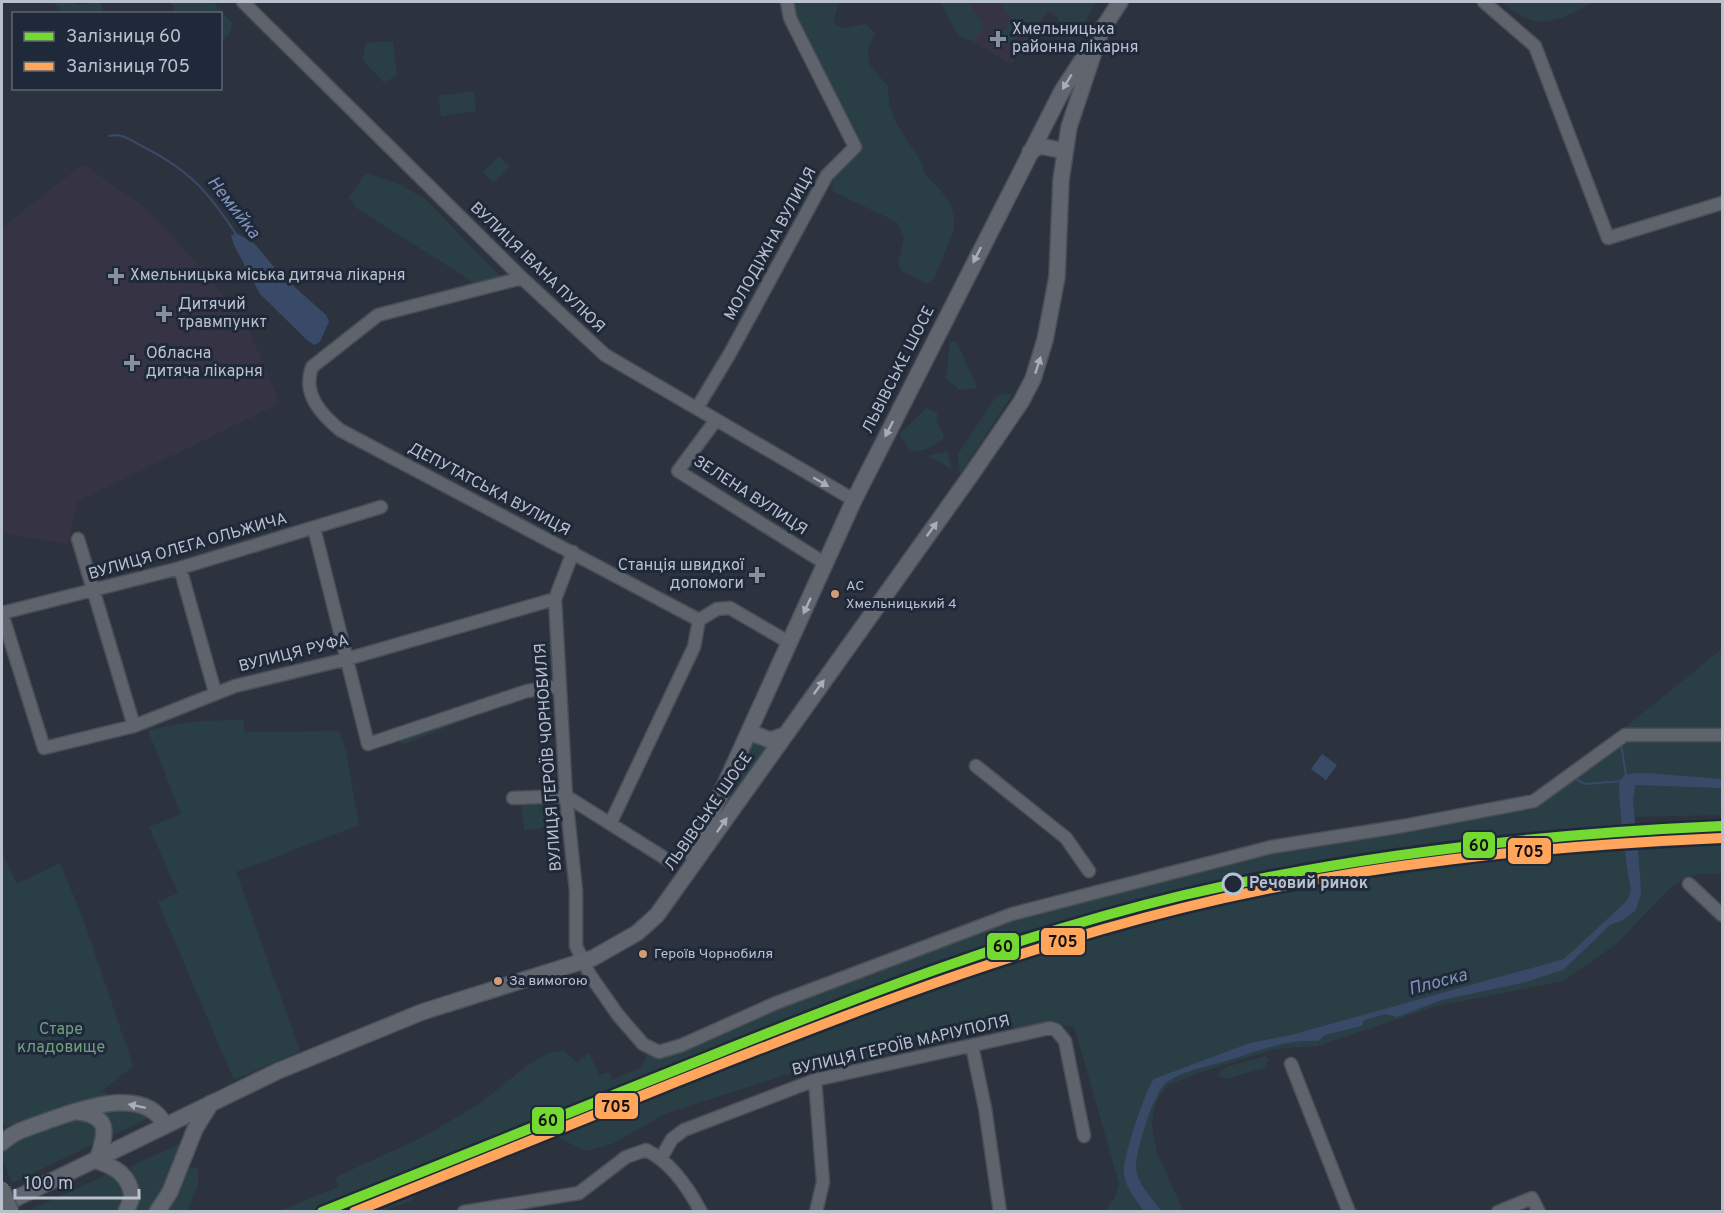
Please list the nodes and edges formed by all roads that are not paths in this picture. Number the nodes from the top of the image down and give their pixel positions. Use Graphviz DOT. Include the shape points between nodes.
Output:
graph roads {
  1 [pos="243,2"];
  2 [pos="787,2"];
  3 [pos="1120,2"];
  4 [pos="1484,2"];
  5 [pos="1100,34"];
  6 [pos="1065,151"];
  7 [pos="1030,152"];
  8 [pos="1722,202"];
  9 [pos="522,278"];
  10 [pos="697,408"];
  11 [pos="716,420"];
  12 [pos="854,500"];
  13 [pos="381,507"];
  14 [pos="314,528"];
  15 [pos="78,539"];
  16 [pos="573,552"];
  17 [pos="826,564"];
  18 [pos="180,568"];
  19 [pos="93,592"];
  20 [pos="555,599"];
  21 [pos="2,614"];
  22 [pos="699,620"];
  23 [pos="790,643"];
  24 [pos="347,659"];
  25 [pos="559,686"];
  26 [pos="215,692"];
  27 [pos="134,726"];
  28 [pos="749,732"];
  29 [pos="785,735"];
  30 [pos="1722,735"];
  31 [pos="976,766"];
  32 [pos="566,795"];
  33 [pos="513,798"];
  34 [pos="611,822"];
  35 [pos="671,862"];
  36 [pos="1089,871"];
  37 [pos="1689,884"];
  38 [pos="676,890"];
  39 [pos="1722,915"];
  40 [pos="583,961"];
  41 [pos="972,1046"];
  42 [pos="1291,1064"];
  43 [pos="815,1080"];
  44 [pos="212,1102"];
  45 [pos="75,1111"];
  46 [pos="165,1125"];
  47 [pos="2,1130"];
  48 [pos="17,1132"];
  49 [pos="1084,1136"];
  50 [pos="2,1143"];
  51 [pos="661,1158"];
  52 [pos="96,1161"];
  53 [pos="2,1189"];
  54 [pos="2,1205"];
  55 [pos="11,1212"];
  56 [pos="126,1212"];
  57 [pos="156,1212"];
  58 [pos="464,1212"];
  59 [pos="701,1212"];
  60 [pos="816,1212"];
  61 [pos="1000,1212"];
  62 [pos="1349,1212"];
  63 [pos="1498,1212"];
  64 [pos="1539,1212"];
  1 -- 9 [label="street, ВУЛИЦЯ ІВАНА ПУЛЮЯ"];
  2 -- 10 [label="street, МОЛОДІЖНА ВУЛИЦЯ" via="790,18 855,147 827,175"];
  3 -- 5 [label="main road, ЛЬВІВСЬКЕ ШОСЕ"];
  4 -- 8 [label="street" via="1535,46 1608,238"];
  5 -- 6 [label="main road, ЛЬВІВСЬКЕ ШОСЕ" via="1080,90"];
  5 -- 7 [label="main road, ЛЬВІВСЬКЕ ШОСЕ, one-way" via="1067,81"];
  6 -- 7 [label="main road" via="1040,146"];
  29 -- 6 [label="main road, ЛЬВІВСЬКЕ ШОСЕ, one-way" via="971,475 1033,379 1057,277"];
  7 -- 12 [label="main road, ЛЬВІВСЬКЕ ШОСЕ, one-way"];
  9 -- 10 [label="street, ВУЛИЦЯ ІВАНА ПУЛЮЯ" via="604,355"];
  9 -- 16 [label="street, ДЕПУТАТСЬКА ВУЛИЦЯ" via="378,315 312,367 311,395 317,407 340,430"];
  10 -- 11 [label="street, ВУЛИЦЯ ІВАНА ПУЛЮЯ"];
  11 -- 12 [label="street, ВУЛИЦЯ ІВАНА ПУЛЮЯ, one-way"];
  11 -- 17 [label="street, ЗЕЛЕНА ВУЛИЦЯ" via="678,471"];
  12 -- 17 [label="main road, ЛЬВІВСЬКЕ ШОСЕ"];
  13 -- 14 [label="street, ВУЛИЦЯ ОЛЕГА ОЛЬЖИЧА"];
  14 -- 18 [label="street, ВУЛИЦЯ ОЛЕГА ОЛЬЖИЧА"];
  14 -- 24 [label="street"];
  15 -- 19 [label="street"];
  16 -- 20 [label="street, ВУЛИЦЯ ГЕРОЇВ ЧОРНОБИЛЯ"];
  16 -- 22 [label="street, ДЕПУТАТСЬКА ВУЛИЦЯ"];
  17 -- 23 [label="main road, ЛЬВІВСЬКЕ ШОСЕ, one-way"];
  18 -- 19 [label="street, ВУЛИЦЯ ОЛЕГА ОЛЬЖИЧА"];
  18 -- 26 [label="street"];
  19 -- 21 [label="street, ВУЛИЦЯ ОЛЕГА ОЛЬЖИЧА"];
  19 -- 27 [label="street"];
  20 -- 24 [label="street, ВУЛИЦЯ РУФА"];
  20 -- 25 [label="street, ВУЛИЦЯ ГЕРОЇВ ЧОРНОБИЛЯ"];
  21 -- 27 [label="street, ВУЛИЦЯ РУФА" via="44,748"];
  22 -- 23 [label="street" via="717,609 730,608"];
  22 -- 34 [label="street" via="694,647"];
  23 -- 28 [label="main road, ЛЬВІВСЬКЕ ШОСЕ"];
  24 -- 25 [label="street" via="368,744 527,691"];
  24 -- 26 [label="street, ВУЛИЦЯ РУФА"];
  25 -- 32 [label="street, ВУЛИЦЯ ГЕРОЇВ ЧОРНОБИЛЯ"];
  26 -- 27 [label="street, ВУЛИЦЯ РУФА"];
  28 -- 29 [label="main road" via="770,740"];
  28 -- 38 [label="main road, ЛЬВІВСЬКЕ ШОСЕ"];
  38 -- 29 [label="main road, ЛЬВІВСЬКЕ ШОСЕ, one-way"];
  30 -- 40 [label="street, ВУЛИЦЯ ГЕРОЇВ ЧОРНОБИЛЯ" via="1630,734 1618,738 1534,801 1260,849 1012,914 776,1003 670,1050 659,1052 643,1044 602,993"];
  31 -- 36 [label="street" via="1066,838"];
  32 -- 33 [label="street"];
  32 -- 34 [label="street"];
  32 -- 40 [label="street, ВУЛИЦЯ ГЕРОЇВ ЧОРНОБИЛЯ" via="576,891 576,946"];
  34 -- 35 [label="street"];
  37 -- 39 [label="street"];
  38 -- 40 [label="main road" via="637,933 613,949"];
  40 -- 44 [label="main road" via="422,1012"];
  41 -- 43 [label="street, ВУЛИЦЯ ГЕРОЇВ МАРІУПОЛЯ"];
  41 -- 49 [label="street, ВУЛИЦЯ ГЕРОЇВ МАРІУПОЛЯ" via="1056,1030 1065,1041"];
  41 -- 61 [label="street"];
  42 -- 62 [label="street"];
  43 -- 51 [label="street, ВУЛИЦЯ ГЕРОЇВ МАРІУПОЛЯ" via="684,1130 672,1139"];
  43 -- 60 [label="street" via="823,1182"];
  44 -- 46 [label="main road"];
  44 -- 57 [label="main road" via="195,1129 170,1192"];
  46 -- 45 [label="main road, one-way" via="160,1116 144,1106 112,1103"];
  45 -- 48 [label="main road"];
  45 -- 52 [label="main road" via="90,1113 104,1126"];
  46 -- 52 [label="main road"];
  47 -- 48 [label="main road"];
  48 -- 50 [label="main road"];
  51 -- 58 [label="street" via="646,1150 626,1157 579,1193"];
  51 -- 59 [label="street" via="684,1184"];
  52 -- 54 [label="main road"];
  52 -- 56 [label="main road" via="118,1169 129,1184 132,1197"];
  53 -- 55 [label="main road, bridge"];
  63 -- 64 [label="street" via="1532,1198"];
}
